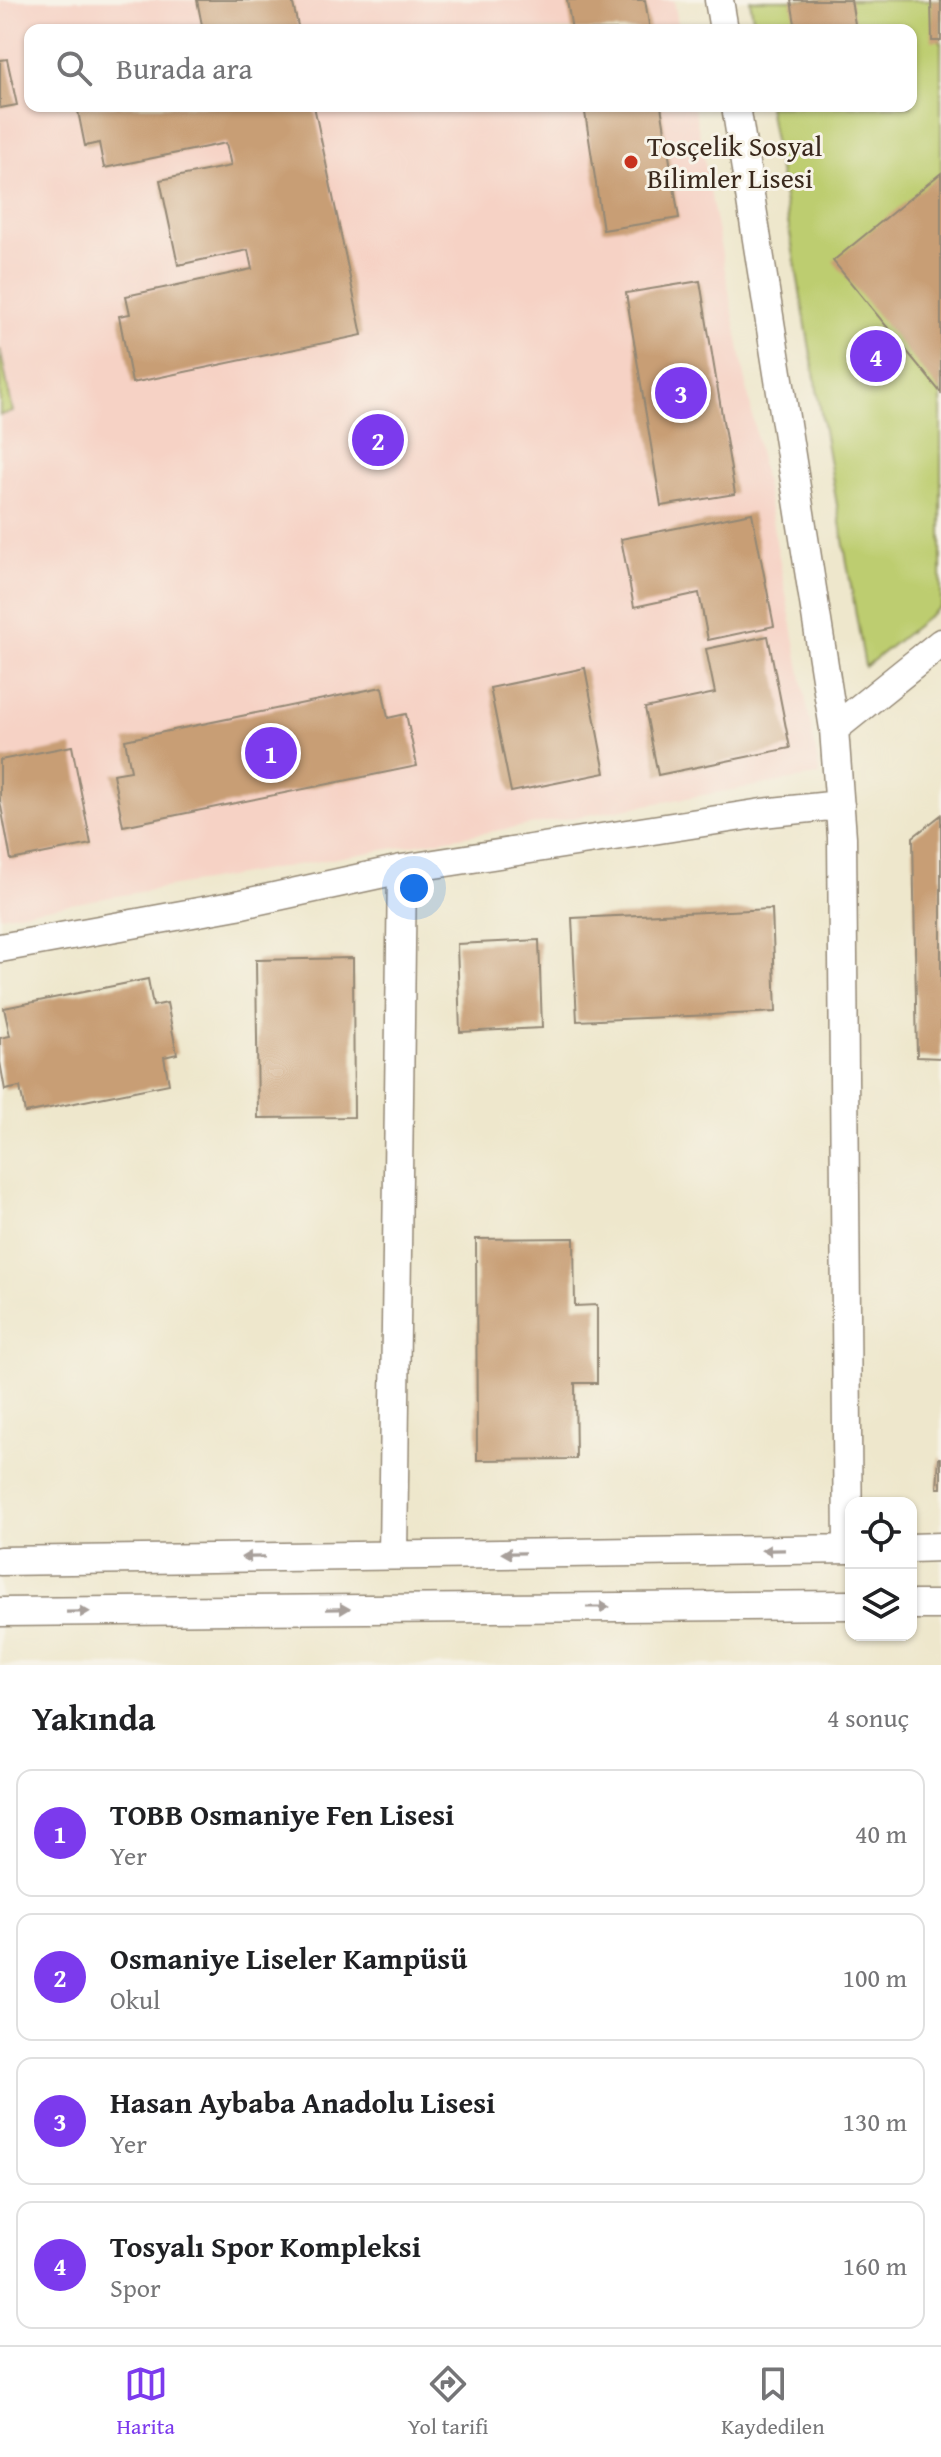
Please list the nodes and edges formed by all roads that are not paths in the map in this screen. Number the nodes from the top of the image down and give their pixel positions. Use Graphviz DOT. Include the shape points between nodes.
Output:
graph roads {
  1 [pos="719,0"];
  2 [pos="723,24"];
  3 [pos="737,112"];
  4 [pos="941,643"];
  5 [pos="834,729"];
  6 [pos="840,805"];
  7 [pos="402,869"];
  8 [pos="0,948"];
  9 [pos="849,1497"];
  10 [pos="941,1547"];
  11 [pos="917,1548"];
  12 [pos="845,1549"];
  13 [pos="393,1555"];
  14 [pos="0,1561"];
  15 [pos="845,1605"];
  16 [pos="917,1605"];
  17 [pos="941,1605"];
  18 [pos="0,1612"];
  1 -- 2 [label="street"];
  3 -- 5 [label="street"];
  4 -- 5 [label="street"];
  5 -- 6 [label="street"];
  6 -- 7 [label="street"];
  6 -- 9 [label="street"];
  7 -- 8 [label="street"];
  7 -- 13 [label="street"];
  10 -- 11 [label="street"];
  12 -- 13 [label="street, one-way"];
  13 -- 14 [label="street, one-way"];
  18 -- 15 [label="street, one-way"];
  16 -- 17 [label="street"];
}
